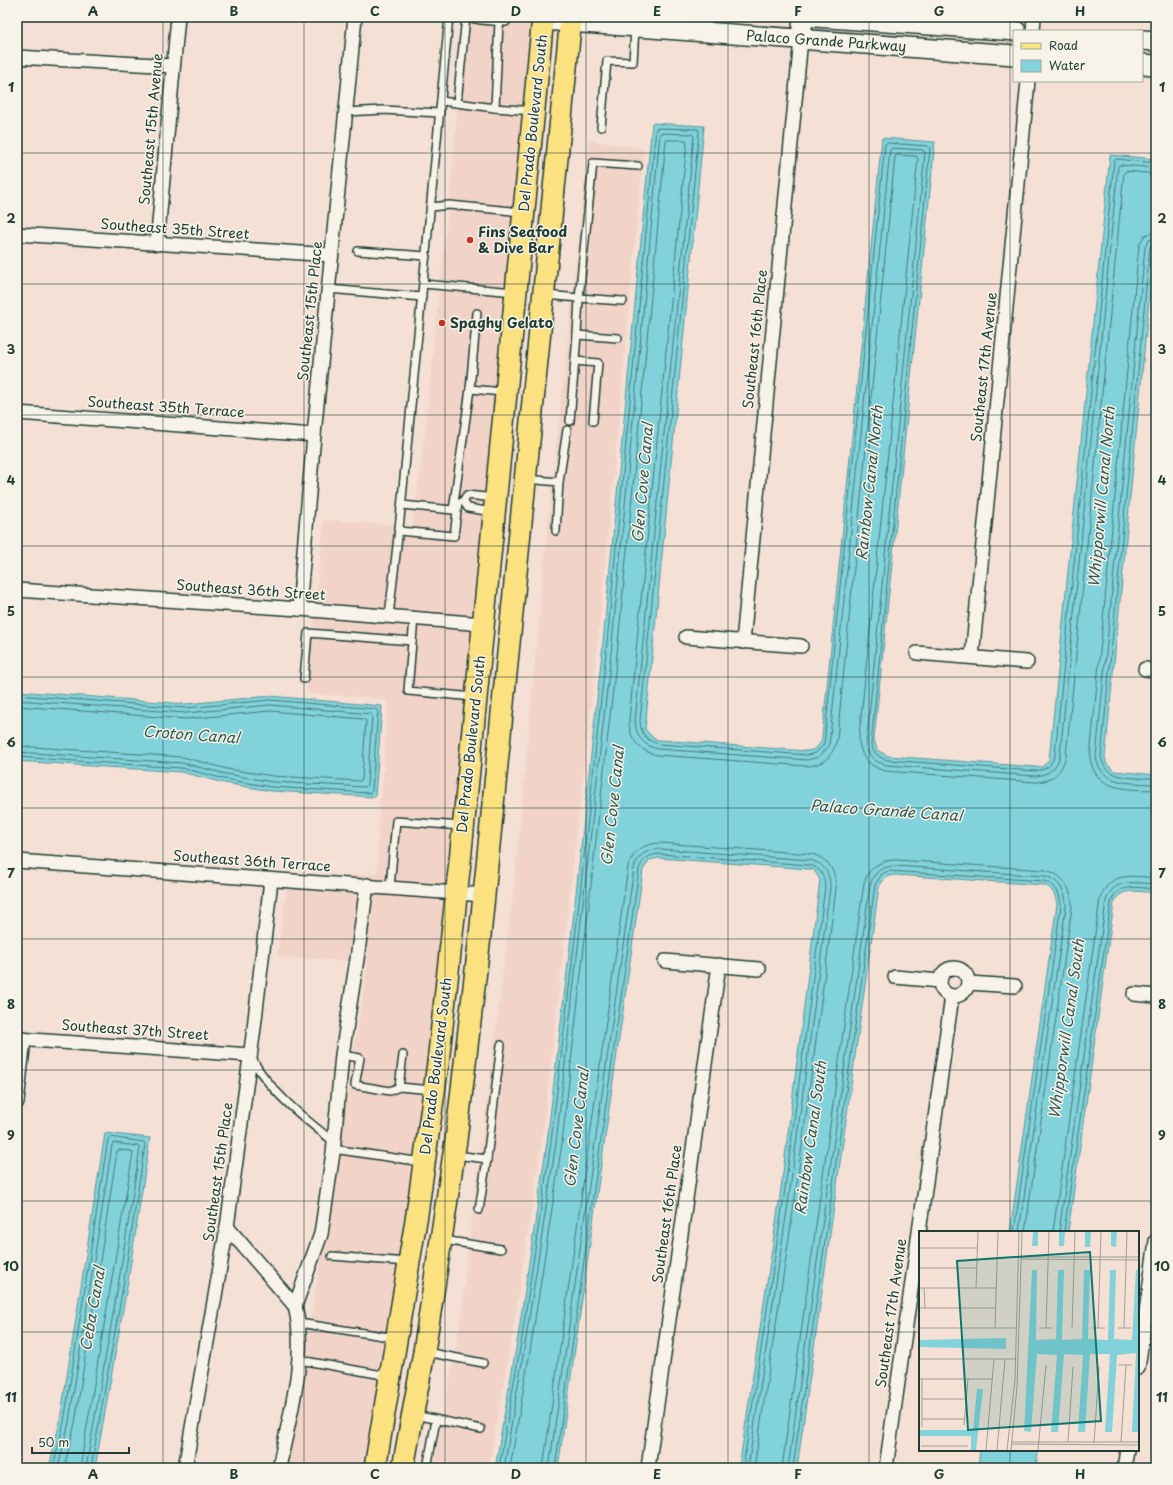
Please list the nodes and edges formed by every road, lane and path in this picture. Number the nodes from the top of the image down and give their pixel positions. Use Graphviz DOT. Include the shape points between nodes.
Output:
graph roads {
  1 [pos="178,17"];
  2 [pos="356,17"];
  3 [pos="449,17"];
  4 [pos="466,17"];
  5 [pos="510,17"];
  6 [pos="803,17"];
  7 [pos="816,17"];
  8 [pos="1034,17"];
  9 [pos="543,19"];
  10 [pos="571,19"];
  11 [pos="499,22"];
  12 [pos="635,27"];
  13 [pos="1033,30"];
  14 [pos="1013,31"];
  15 [pos="801,39"];
  16 [pos="1143,40"];
  17 [pos="1156,41"];
  18 [pos="1013,55"];
  19 [pos="17,57"];
  20 [pos="1143,64"];
  21 [pos="1156,65"];
  22 [pos="173,66"];
  23 [pos="1028,82"];
  24 [pos="441,101"];
  25 [pos="457,103"];
  26 [pos="495,108"];
  27 [pos="534,111"];
  28 [pos="346,112"];
  29 [pos="440,113"];
  30 [pos="601,127"];
  31 [pos="638,166"];
  32 [pos="431,207"];
  33 [pos="524,212"];
  34 [pos="17,234"];
  35 [pos="157,244"];
  36 [pos="358,251"];
  37 [pos="331,256"];
  38 [pos="426,256"];
  39 [pos="423,284"];
  40 [pos="328,288"];
  41 [pos="516,292"];
  42 [pos="544,295"];
  43 [pos="422,297"];
  44 [pos="579,298"];
  45 [pos="623,300"];
  46 [pos="477,313"];
  47 [pos="577,335"];
  48 [pos="618,338"];
  49 [pos="575,361"];
  50 [pos="470,389"];
  51 [pos="506,393"];
  52 [pos="17,412"];
  53 [pos="570,421"];
  54 [pos="593,421"];
  55 [pos="567,430"];
  56 [pos="314,434"];
  57 [pos="526,480"];
  58 [pos="559,482"];
  59 [pos="458,501"];
  60 [pos="402,505"];
  61 [pos="495,505"];
  62 [pos="399,530"];
  63 [pos="556,531"];
  64 [pos="17,590"];
  65 [pos="299,609"];
  66 [pos="389,616"];
  67 [pos="414,618"];
  68 [pos="483,624"];
  69 [pos="686,637"];
  70 [pos="412,641"];
  71 [pos="743,642"];
  72 [pos="801,646"];
  73 [pos="917,653"];
  74 [pos="972,657"];
  75 [pos="1026,662"];
  76 [pos="304,679"];
  77 [pos="506,684"];
  78 [pos="476,697"];
  79 [pos="463,826"];
  80 [pos="17,861"];
  81 [pos="271,880"];
  82 [pos="367,885"];
  83 [pos="390,887"];
  84 [pos="457,892"];
  85 [pos="484,895"];
  86 [pos="665,961"];
  87 [pos="719,965"];
  88 [pos="759,969"];
  89 [pos="895,977"];
  90 [pos="940,981"];
  91 [pos="968,983"];
  92 [pos="1014,986"];
  93 [pos="1134,994"];
  94 [pos="952,996"];
  95 [pos="1156,996"];
  96 [pos="21,1039"];
  97 [pos="501,1045"];
  98 [pos="250,1055"];
  99 [pos="342,1055"];
  100 [pos="403,1055"];
  101 [pos="399,1087"];
  102 [pos="434,1090"];
  103 [pos="17,1102"];
  104 [pos="333,1145"];
  105 [pos="454,1154"];
  106 [pos="487,1159"];
  107 [pos="424,1162"];
  108 [pos="480,1210"];
  109 [pos="227,1227"];
  110 [pos="919,1231"];
  111 [pos="919,1232"];
  112 [pos="441,1240"];
  113 [pos="1156,1241"];
  114 [pos="500,1249"];
  115 [pos="332,1256"];
  116 [pos="409,1262"];
  117 [pos="295,1306"];
  118 [pos="299,1323"];
  119 [pos="397,1338"];
  120 [pos="424,1352"];
  121 [pos="300,1360"];
  122 [pos="1139,1361"];
  123 [pos="483,1363"];
  124 [pos="390,1376"];
  125 [pos="413,1415"];
  126 [pos="436,1420"];
  127 [pos="481,1429"];
  128 [pos="1127,1451"];
  129 [pos="185,1468"];
  130 [pos="279,1468"];
  131 [pos="375,1468"];
  132 [pos="403,1468"];
  133 [pos="427,1468"];
  134 [pos="648,1468"];
  135 [pos="886,1468"];
  136 [pos="1124,1468"];
  1 -- 22 [label="street, Southeast 15th Avenue"];
  2 -- 28 [label="street, Southeast 15th Place"];
  3 -- 24 [label="lane"];
  4 -- 11 [label="lane"];
  4 -- 25 [label="lane"];
  5 -- 11 [label="lane" via="506,22"];
  6 -- 15 [label="street"];
  7 -- 14 [label="street, Palaco Grande Parkway"];
  8 -- 13 [label="street"];
  9 -- 10 [label="street, Palaco Grande Parkway"];
  9 -- 27 [label="main road, Del Prado Boulevard South"];
  10 -- 12 [label="street, Palaco Grande Parkway"];
  10 -- 42 [label="main road, Del Prado Boulevard South"];
  11 -- 26 [label="lane"];
  12 -- 15 [label="street, Palaco Grande Parkway"];
  12 -- 30 [label="lane" via="633,62 607,61"];
  15 -- 18 [label="street, Palaco Grande Parkway"];
  15 -- 71 [label="street, Southeast 16th Place"];
  16 -- 17 [label="street"];
  19 -- 22 [label="street"];
  20 -- 21 [label="street"];
  22 -- 35 [label="street, Southeast 15th Avenue"];
  23 -- 74 [label="street, Southeast 17th Avenue"];
  24 -- 25 [label="lane"];
  24 -- 29 [label="lane"];
  25 -- 26 [label="lane"];
  26 -- 27 [label="lane"];
  27 -- 33 [label="main road, Del Prado Boulevard South"];
  28 -- 29 [label="lane" via="391,110"];
  28 -- 37 [label="street, Southeast 15th Place"];
  29 -- 32 [label="lane"];
  31 -- 44 [label="lane" via="592,163"];
  32 -- 33 [label="lane"];
  32 -- 38 [label="lane"];
  33 -- 41 [label="main road, Del Prado Boulevard South"];
  34 -- 35 [label="street, Southeast 35th Street"];
  35 -- 37 [label="street, Southeast 35th Street"];
  36 -- 38 [label="lane"];
  37 -- 40 [label="street, Southeast 15th Place"];
  38 -- 39 [label="lane"];
  39 -- 41 [label="lane"];
  39 -- 43 [label="lane"];
  40 -- 43 [label="lane"];
  40 -- 56 [label="street, Southeast 15th Place"];
  41 -- 51 [label="main road, Del Prado Boulevard South"];
  42 -- 44 [label="lane"];
  42 -- 57 [label="main road, Del Prado Boulevard South"];
  43 -- 60 [label="lane"];
  44 -- 45 [label="lane"];
  44 -- 47 [label="lane"];
  46 -- 50 [label="lane"];
  47 -- 48 [label="lane"];
  47 -- 49 [label="lane"];
  49 -- 53 [label="lane"];
  49 -- 54 [label="lane" via="598,363"];
  50 -- 51 [label="lane"];
  50 -- 59 [label="lane"];
  51 -- 61 [label="main road, Del Prado Boulevard South"];
  52 -- 56 [label="street, Southeast 35th Terrace"];
  55 -- 58 [label="lane"];
  56 -- 65 [label="street, Southeast 15th Place"];
  57 -- 58 [label="lane"];
  57 -- 77 [label="main road, Del Prado Boulevard South"];
  58 -- 63 [label="lane"];
  59 -- 60 [label="lane" via="453,510"];
  59 -- 61 [label="lane" via="468,508"];
  59 -- 61 [label="lane" via="467,495"];
  59 -- 62 [label="lane" via="454,536"];
  60 -- 62 [label="lane"];
  61 -- 68 [label="main road, Del Prado Boulevard South"];
  62 -- 66 [label="lane"];
  64 -- 65 [label="street, Southeast 36th Street"];
  65 -- 66 [label="street, Southeast 36th Street"];
  66 -- 67 [label="street, Southeast 36th Street"];
  67 -- 68 [label="street, Southeast 36th Street"];
  67 -- 70 [label="lane"];
  68 -- 77 [label="main road"];
  68 -- 78 [label="main road, Del Prado Boulevard South"];
  69 -- 71 [label="street"];
  70 -- 76 [label="lane" via="308,633"];
  70 -- 78 [label="lane" via="408,691"];
  71 -- 72 [label="street"];
  73 -- 74 [label="street"];
  74 -- 75 [label="street"];
  77 -- 85 [label="main road, Del Prado Boulevard South"];
  78 -- 79 [label="main road, Del Prado Boulevard South"];
  79 -- 83 [label="lane" via="396,821"];
  79 -- 84 [label="main road, Del Prado Boulevard South"];
  80 -- 81 [label="street, Southeast 36th Terrace"];
  81 -- 82 [label="street, Southeast 36th Terrace"];
  81 -- 98 [label="street, Southeast 15th Place"];
  82 -- 83 [label="street, Southeast 36th Terrace"];
  82 -- 99 [label="street"];
  83 -- 84 [label="street, Southeast 36th Terrace"];
  84 -- 85 [label="street, Southeast 36th Terrace"];
  84 -- 102 [label="main road, Del Prado Boulevard South"];
  85 -- 105 [label="main road, Del Prado Boulevard South"];
  86 -- 87 [label="street"];
  87 -- 88 [label="street"];
  87 -- 134 [label="street, Southeast 16th Place"];
  89 -- 90 [label="street"];
  90 -- 91 [label="street" via="947,970 955,968 963,972"];
  90 -- 94 [label="street" via="942,989"];
  91 -- 92 [label="street"];
  91 -- 94 [label="street" via="961,994"];
  93 -- 95 [label="street"];
  94 -- 110 [label="street, Southeast 17th Avenue"];
  96 -- 98 [label="street, Southeast 37th Street"];
  96 -- 103 [label="street"];
  97 -- 106 [label="lane"];
  98 -- 104 [label="lane" via="258,1070"];
  98 -- 109 [label="street, Southeast 15th Place"];
  99 -- 101 [label="lane" via="360,1058 355,1085 390,1091"];
  99 -- 104 [label="street"];
  100 -- 101 [label="lane"];
  101 -- 102 [label="lane"];
  102 -- 107 [label="main road, Del Prado Boulevard South"];
  104 -- 107 [label="lane"];
  104 -- 117 [label="street" via="321,1234"];
  105 -- 106 [label="lane"];
  105 -- 112 [label="main road, Del Prado Boulevard South"];
  106 -- 108 [label="lane"];
  107 -- 116 [label="main road, Del Prado Boulevard South"];
  109 -- 117 [label="street"];
  109 -- 129 [label="street, Southeast 15th Place"];
  111 -- 135 [label="street, Southeast 17th Avenue"];
  112 -- 114 [label="lane"];
  112 -- 120 [label="main road, Del Prado Boulevard South"];
  113 -- 122 [label="street"];
  115 -- 116 [label="lane"];
  116 -- 119 [label="main road, Del Prado Boulevard South"];
  117 -- 118 [label="street"];
  118 -- 119 [label="lane"];
  118 -- 121 [label="street"];
  119 -- 124 [label="main road, Del Prado Boulevard South"];
  120 -- 123 [label="lane"];
  120 -- 125 [label="main road, Del Prado Boulevard South"];
  121 -- 124 [label="lane"];
  121 -- 130 [label="street"];
  124 -- 131 [label="main road, Del Prado Boulevard South"];
  125 -- 126 [label="lane"];
  125 -- 132 [label="main road, Del Prado Boulevard South"];
  126 -- 127 [label="lane"];
  126 -- 133 [label="lane"];
  128 -- 136 [label="street"];
}
